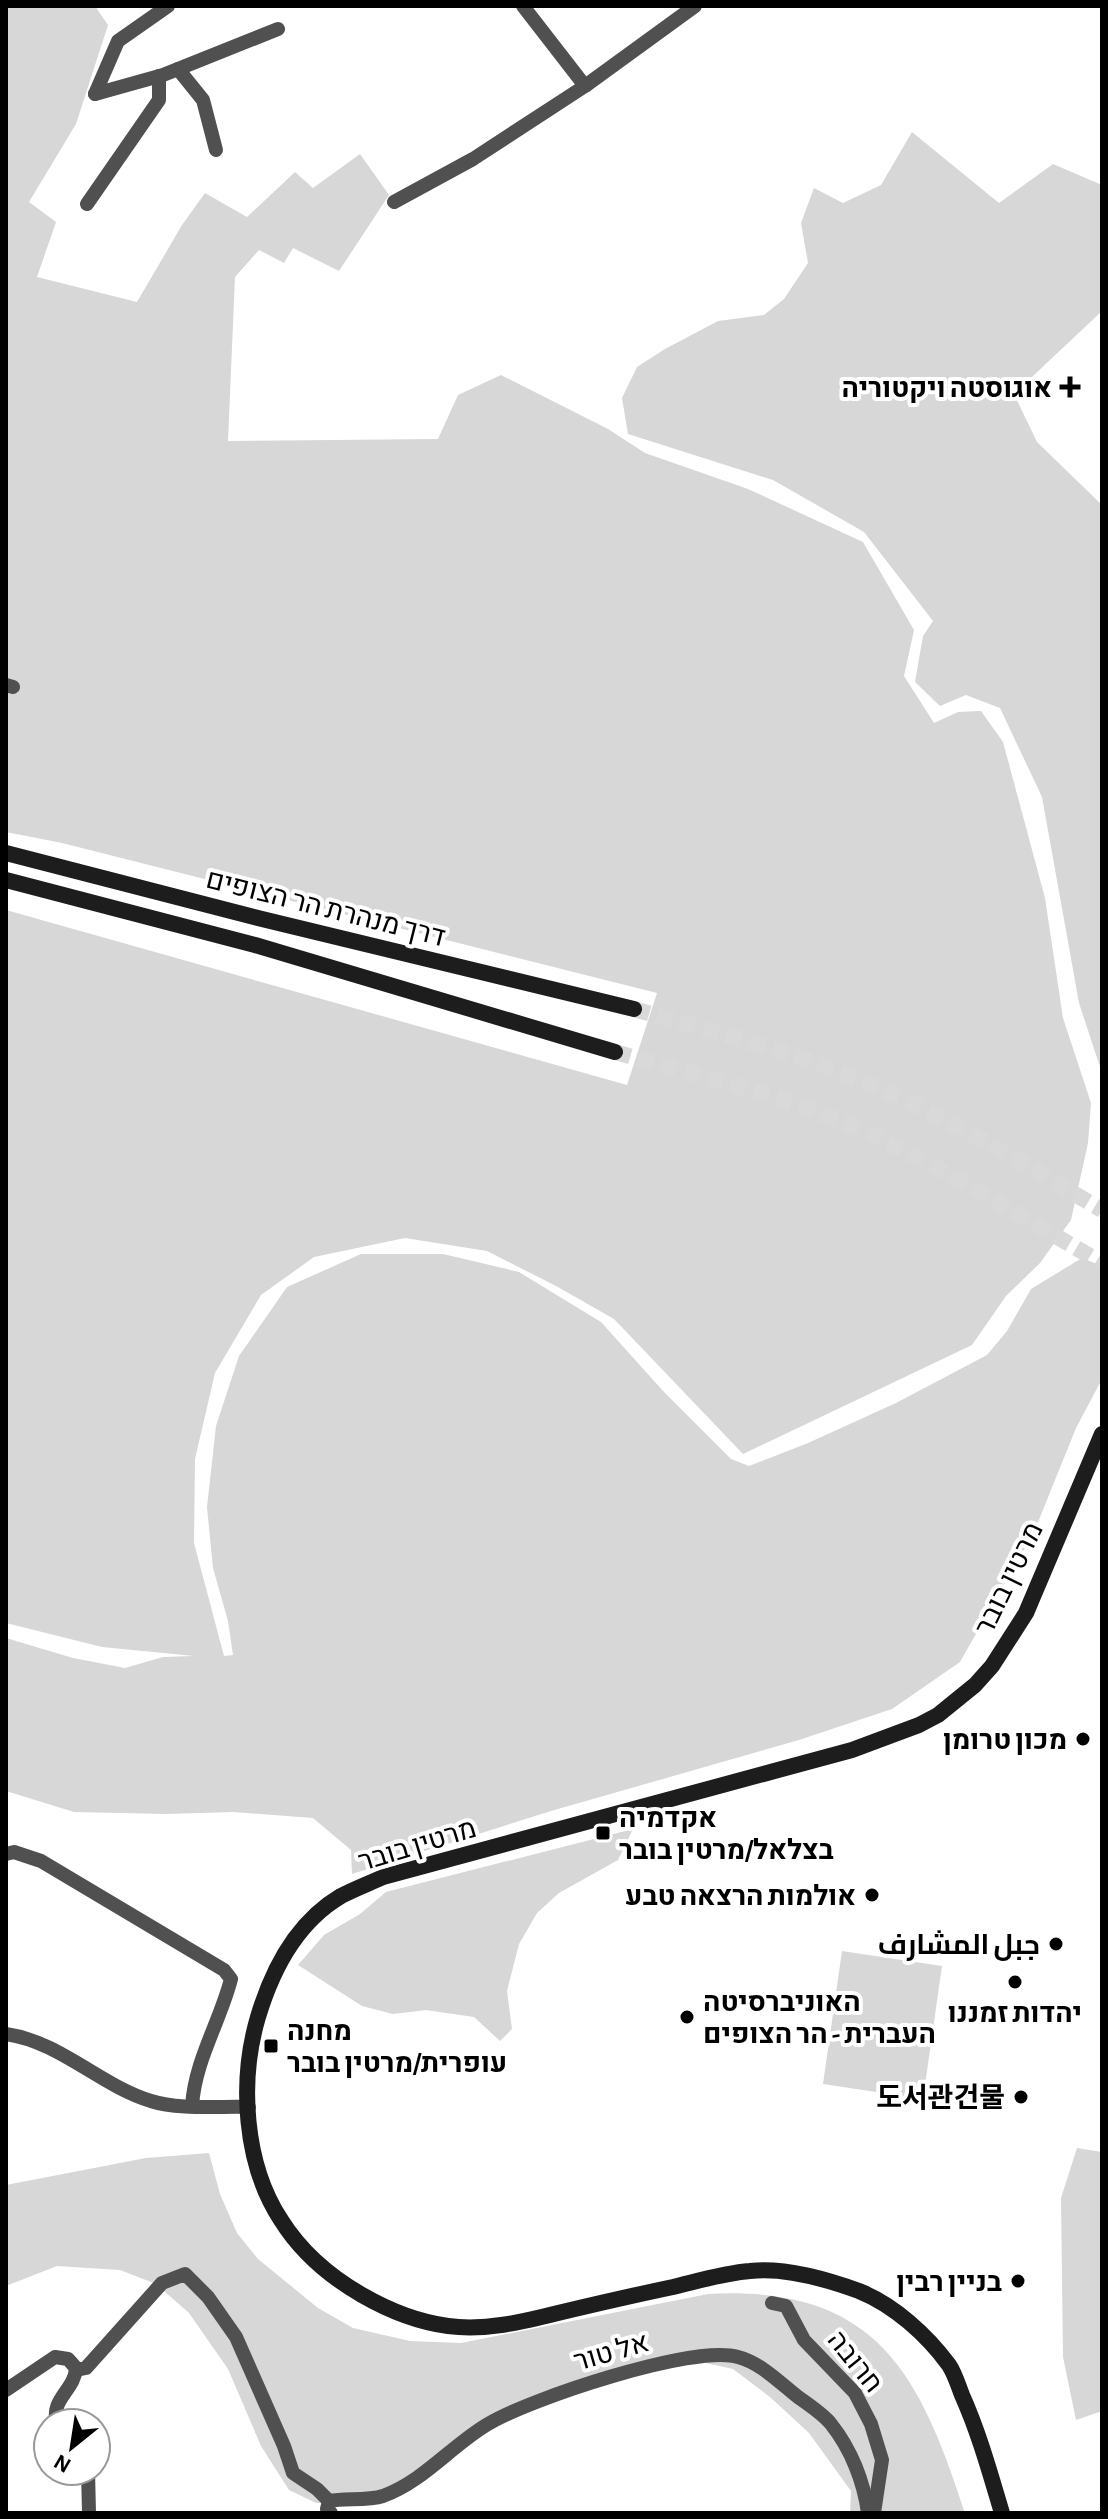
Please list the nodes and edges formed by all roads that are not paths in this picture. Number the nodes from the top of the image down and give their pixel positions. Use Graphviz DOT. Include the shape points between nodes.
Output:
graph roads {
  1 [pos="168,6"];
  2 [pos="523,6"];
  3 [pos="695,6"];
  4 [pos="278,29"];
  5 [pos="178,69"];
  6 [pos="159,76"];
  7 [pos="585,86"];
  8 [pos="216,150"];
  9 [pos="394,202"];
  10 [pos="87,204"];
  11 [pos="6,853"];
  12 [pos="6,880"];
  13 [pos="634,1009"];
  14 [pos="615,1052"];
  15 [pos="1102,1434"];
  16 [pos="6,1854"];
  17 [pos="6,2034"];
  18 [pos="192,2106"];
  19 [pos="249,2107"];
  20 [pos="772,2303"];
  21 [pos="76,2370"];
  22 [pos="6,2390"];
  23 [pos="56,2407"];
  24 [pos="88,2487"];
  25 [pos="330,2507"];
  26 [pos="89,2513"];
  27 [pos="871,2513"];
  28 [pos="1002,2513"];
  1 -- 6 [label="street" via="118,41 95,94"];
  2 -- 7 [label="street"];
  3 -- 7 [label="street"];
  4 -- 5 [label="street"];
  5 -- 6 [label="street"];
  5 -- 8 [label="street" via="203,100"];
  6 -- 10 [label="street" via="159,100"];
  7 -- 9 [label="street" via="473,159"];
  11 -- 13 [label="street, דרך מנהרת הר הצופים"];
  12 -- 14 [label="street, דרך מנהרת הר הצופים" via="255,945"];
  15 -- 19 [label="street, מרטין בובר" via="1026,1613 992,1666 954,1704 919,1725 852,1750 383,1877 342,1896 301,1931 268,1987 251,2054"];
  16 -- 18 [label="street" via="41,1861 231,1979 196,2072"];
  17 -- 18 [label="street" via="49,2046 154,2103"];
  18 -- 19 [label="street"];
  19 -- 28 [label="street, מרטין בובר" via="256,2164 287,2231 337,2279 373,2302 411,2317 447,2326 517,2323 753,2270 813,2277 885,2303 950,2367 975,2424"];
  20 -- 27 [label="street, חרובה" via="786,2306 804,2340 855,2393 871,2424 882,2460"];
  21 -- 22 [label="street" via="68,2359 55,2357"];
  21 -- 23 [label="street"];
  21 -- 25 [label="street" via="86,2368 162,2283 185,2274 236,2337 293,2473 317,2489"];
  24 -- 26 [label="street"];
  25 -- 27 [label="street, אל טור" via="381,2497 415,2480 486,2425 521,2406 654,2364 708,2354 738,2357 764,2370 830,2422 852,2459"];
}
